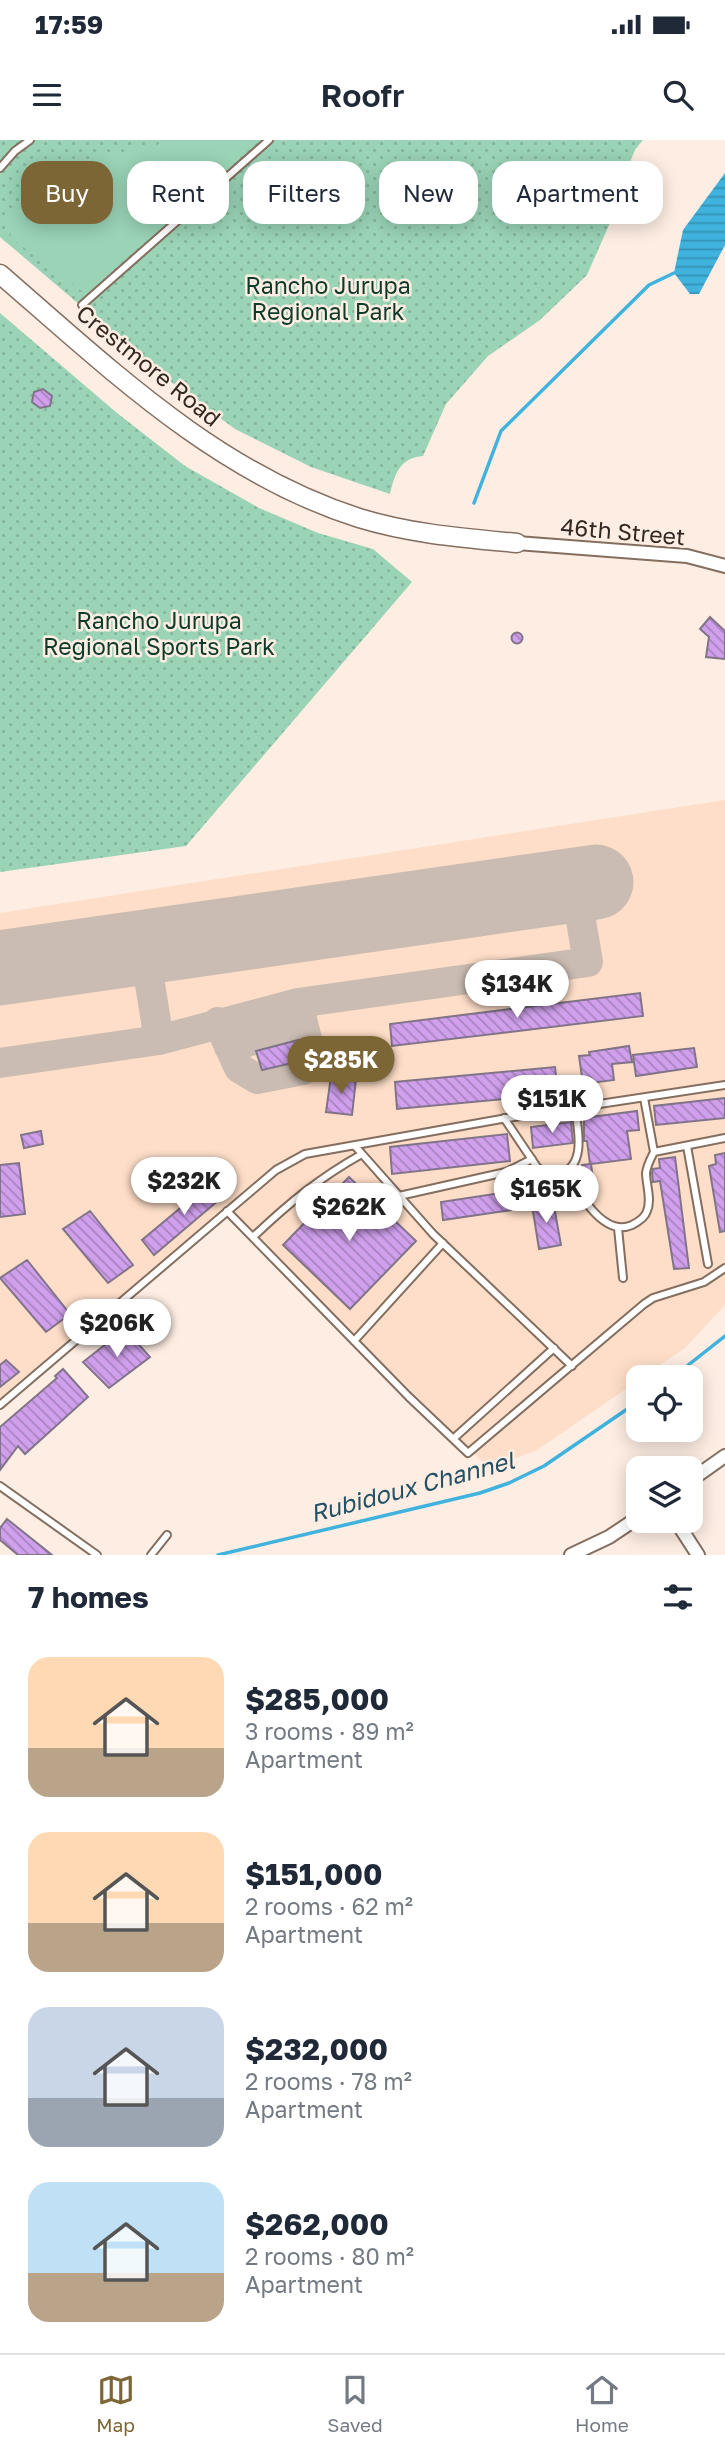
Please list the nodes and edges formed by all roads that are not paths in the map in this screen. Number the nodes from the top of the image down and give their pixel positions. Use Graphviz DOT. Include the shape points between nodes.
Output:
graph roads {
  1 [pos="30,140"];
  2 [pos="269,140"];
  3 [pos="0,168"];
  4 [pos="0,274"];
  5 [pos="82,304"];
  6 [pos="517,543"];
  7 [pos="725,566"];
  8 [pos="725,1085"];
  9 [pos="644,1098"];
  10 [pos="576,1108"];
  11 [pos="504,1118"];
  12 [pos="725,1138"];
  13 [pos="355,1146"];
  14 [pos="687,1146"];
  15 [pos="653,1152"];
  16 [pos="362,1153"];
  17 [pos="532,1159"];
  18 [pos="568,1170"];
  19 [pos="399,1196"];
  20 [pos="227,1211"];
  21 [pos="618,1228"];
  22 [pos="253,1237"];
  23 [pos="443,1243"];
  24 [pos="708,1264"];
  25 [pos="725,1268"];
  26 [pos="623,1278"];
  27 [pos="354,1341"];
  28 [pos="554,1349"];
  29 [pos="572,1366"];
  30 [pos="0,1405"];
  31 [pos="453,1439"];
  32 [pos="725,1456"];
  33 [pos="703,1472"];
  34 [pos="0,1486"];
  35 [pos="626,1525"];
  36 [pos="684,1533"];
  37 [pos="167,1535"];
  38 [pos="97,1555"];
  39 [pos="151,1555"];
  40 [pos="571,1555"];
  41 [pos="698,1555"];
  1 -- 3 [label="lane"];
  2 -- 5 [label="lane"];
  4 -- 6 [label="street, Crestmore Road" via="153,406 225,456 299,494 359,517 424,534"];
  6 -- 7 [label="street, 46th Street" via="687,556"];
  8 -- 9 [label="lane"];
  9 -- 10 [label="lane"];
  9 -- 15 [label="lane"];
  10 -- 11 [label="lane"];
  10 -- 18 [label="lane" via="579,1143"];
  11 -- 13 [label="lane"];
  11 -- 17 [label="lane"];
  12 -- 14 [label="lane"];
  13 -- 16 [label="lane"];
  13 -- 20 [label="lane" via="305,1154 276,1170"];
  14 -- 15 [label="lane"];
  14 -- 24 [label="lane"];
  15 -- 21 [label="lane" via="646,1172 648,1210 641,1220"];
  16 -- 19 [label="lane"];
  16 -- 22 [label="lane" via="295,1197"];
  17 -- 18 [label="lane" via="543,1173"];
  17 -- 19 [label="lane" via="506,1172"];
  18 -- 21 [label="lane" via="588,1206"];
  19 -- 23 [label="lane"];
  20 -- 22 [label="lane"];
  20 -- 30 [label="lane"];
  21 -- 26 [label="lane"];
  22 -- 27 [label="lane"];
  23 -- 27 [label="lane"];
  23 -- 28 [label="lane"];
  25 -- 29 [label="lane" via="704,1282 653,1298"];
  27 -- 31 [label="lane"];
  28 -- 29 [label="lane"];
  28 -- 31 [label="lane"];
  29 -- 31 [label="lane" via="468,1453"];
  32 -- 33 [label="street"];
  34 -- 38 [label="lane"];
  35 -- 40 [label="street"];
  36 -- 41 [label="street"];
  37 -- 39 [label="lane"];
}
